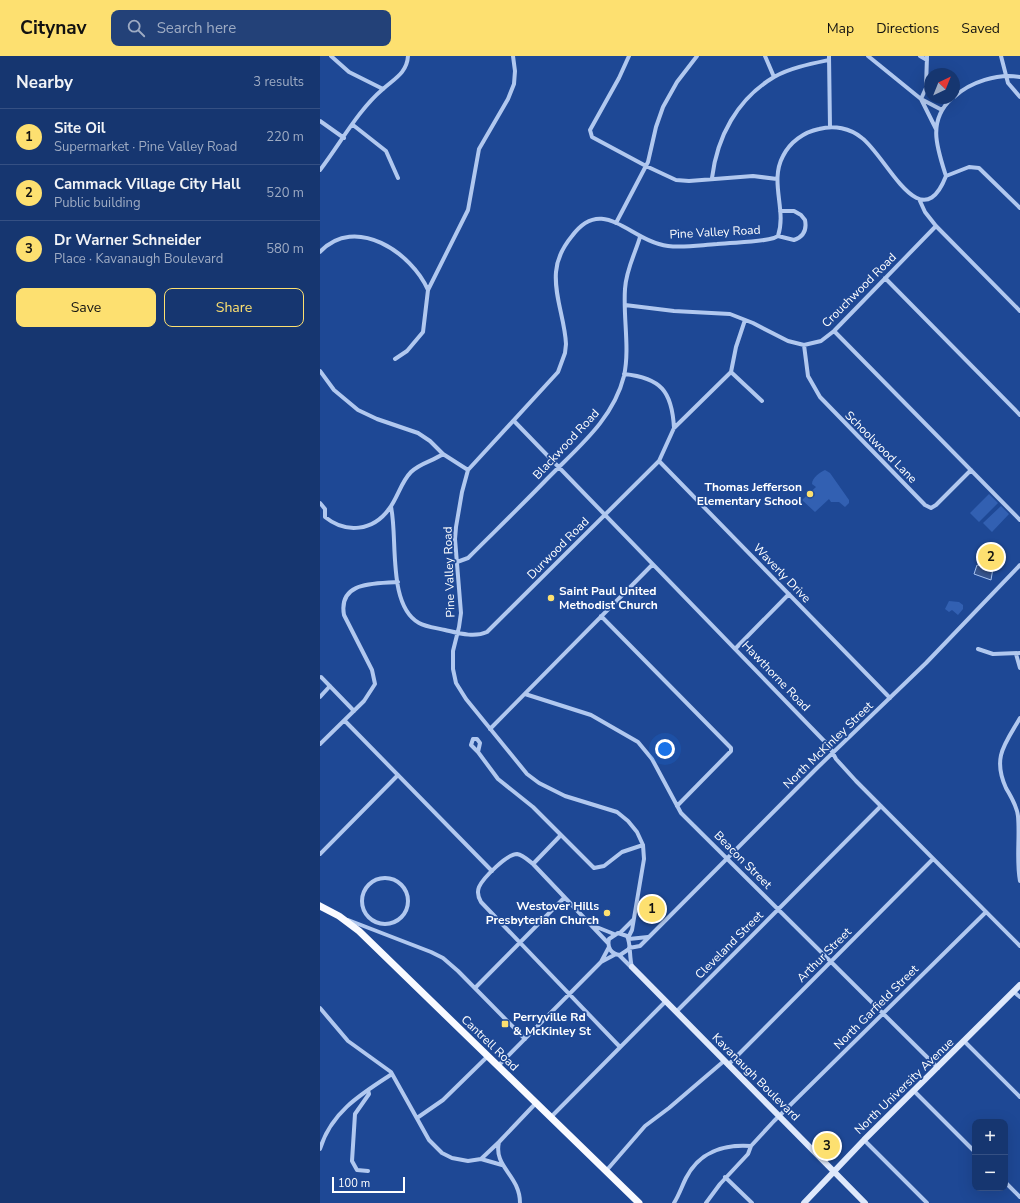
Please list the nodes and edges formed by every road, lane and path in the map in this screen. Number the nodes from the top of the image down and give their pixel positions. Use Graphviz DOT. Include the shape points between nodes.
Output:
graph roads {
  1 [pos="331,56"];
  2 [pos="408,56"];
  3 [pos="513,56"];
  4 [pos="629,56"];
  5 [pos="697,56"];
  6 [pos="764,56"];
  7 [pos="868,56"];
  8 [pos="920,56"];
  9 [pos="1000,56"];
  10 [pos="829,58"];
  11 [pos="927,58"];
  12 [pos="1006,76"];
  13 [pos="774,77"];
  14 [pos="1020,77"];
  15 [pos="383,89"];
  16 [pos="960,93"];
  17 [pos="1020,97"];
  18 [pos="920,99"];
  19 [pos="947,104"];
  20 [pos="942,110"];
  21 [pos="320,121"];
  22 [pos="353,125"];
  23 [pos="830,127"];
  24 [pos="936,130"];
  25 [pos="344,138"];
  26 [pos="646,166"];
  27 [pos="320,170"];
  28 [pos="946,176"];
  29 [pos="398,178"];
  30 [pos="712,178"];
  31 [pos="777,179"];
  32 [pos="920,201"];
  33 [pos="1020,208"];
  34 [pos="780,212"];
  35 [pos="616,223"];
  36 [pos="936,226"];
  37 [pos="778,236"];
  38 [pos="640,237"];
  39 [pos="320,252"];
  40 [pos="885,278"];
  41 [pos="428,290"];
  42 [pos="625,305"];
  43 [pos="1020,311"];
  44 [pos="745,320"];
  45 [pos="834,331"];
  46 [pos="804,345"];
  47 [pos="395,359"];
  48 [pos="320,371"];
  49 [pos="731,372"];
  50 [pos="624,374"];
  51 [pos="762,401"];
  52 [pos="1020,415"];
  53 [pos="514,422"];
  54 [pos="674,428"];
  55 [pos="443,454"];
  56 [pos="659,461"];
  57 [pos="559,467"];
  58 [pos="468,470"];
  59 [pos="970,470"];
  60 [pos="320,503"];
  61 [pos="390,507"];
  62 [pos="320,514"];
  63 [pos="605,515"];
  64 [pos="325,518"];
  65 [pos="1020,520"];
  66 [pos="457,562"];
  67 [pos="652,565"];
  68 [pos="1020,565"];
  69 [pos="398,582"];
  70 [pos="789,594"];
  71 [pos="602,616"];
  72 [pos="457,633"];
  73 [pos="735,649"];
  74 [pos="978,649"];
  75 [pos="1018,654"];
  76 [pos="1020,667"];
  77 [pos="321,677"];
  78 [pos="330,686"];
  79 [pos="525,694"];
  80 [pos="320,697"];
  81 [pos="890,698"];
  82 [pos="354,711"];
  83 [pos="1020,718"];
  84 [pos="345,721"];
  85 [pos="490,729"];
  86 [pos="320,744"];
  87 [pos="478,752"];
  88 [pos="834,753"];
  89 [pos="398,775"];
  90 [pos="677,806"];
  91 [pos="881,806"];
  92 [pos="560,836"];
  93 [pos="643,845"];
  94 [pos="320,854"];
  95 [pos="728,859"];
  96 [pos="934,859"];
  97 [pos="533,864"];
  98 [pos="492,871"];
  99 [pos="1020,881"];
  100 [pos="564,898"];
  101 [pos="320,906"];
  102 [pos="779,910"];
  103 [pos="986,912"];
  104 [pos="338,916"];
  105 [pos="369,918"];
  106 [pos="633,920"];
  107 [pos="592,925"];
  108 [pos="365,926"];
  109 [pos="620,933"];
  110 [pos="614,934"];
  111 [pos="648,937"];
  112 [pos="628,938"];
  113 [pos="518,943"];
  114 [pos="608,945"];
  115 [pos="1020,946"];
  116 [pos="629,949"];
  117 [pos="618,954"];
  118 [pos="601,962"];
  119 [pos="831,962"];
  120 [pos="632,967"];
  121 [pos="1020,985"];
  122 [pos="475,988"];
  123 [pos="1014,992"];
  124 [pos="570,995"];
  125 [pos="1020,997"];
  126 [pos="665,1002"];
  127 [pos="320,1008"];
  128 [pos="676,1012"];
  129 [pos="883,1014"];
  130 [pos="525,1039"];
  131 [pos="965,1042"];
  132 [pos="620,1047"];
  133 [pos="488,1056"];
  134 [pos="726,1063"];
  135 [pos="498,1066"];
  136 [pos="938,1068"];
  137 [pos="392,1074"];
  138 [pos="368,1090"];
  139 [pos="915,1092"];
  140 [pos="1020,1097"];
  141 [pos="536,1103"];
  142 [pos="779,1116"];
  143 [pos="551,1117"];
  144 [pos="417,1118"];
  145 [pos="864,1140"];
  146 [pos="499,1142"];
  147 [pos="751,1146"];
  148 [pos="320,1149"];
  149 [pos="972,1149"];
  150 [pos="481,1158"];
  151 [pos="502,1165"];
  152 [pos="368,1171"];
  153 [pos="606,1171"];
  154 [pos="834,1172"];
  155 [pos="725,1177"];
  156 [pos="1008,1185"];
  157 [pos="1020,1197"];
  158 [pos="520,1203"];
  159 [pos="639,1203"];
  160 [pos="674,1203"];
  161 [pos="706,1203"];
  162 [pos="752,1203"];
  163 [pos="804,1203"];
  164 [pos="865,1203"];
  165 [pos="927,1203"];
  1 -- 15 [label="street" via="349,72"];
  2 -- 15 [label="street" via="402,73"];
  3 -- 41 [label="street" via="515,76 511,92 480,149 468,210"];
  4 -- 26 [label="street" via="590,135"];
  5 -- 26 [label="street" via="677,82 663,107"];
  6 -- 13 [label="street"];
  7 -- 18 [label="street"];
  8 -- 11 [label="street"];
  9 -- 12 [label="street"];
  10 -- 13 [label="street"];
  10 -- 23 [label="street"];
  11 -- 18 [label="street" via="926,88"];
  12 -- 14 [label="street"];
  12 -- 16 [label="street" via="974,84"];
  12 -- 17 [label="street" via="1010,86"];
  13 -- 30 [label="street" via="750,96 731,120 720,142"];
  15 -- 22 [label="street"];
  18 -- 20 [label="street"];
  18 -- 24 [label="street"];
  19 -- 20 [label="street"];
  20 -- 24 [label="street"];
  21 -- 25 [label="street"];
  22 -- 25 [label="street"];
  22 -- 29 [label="street" via="386,151"];
  23 -- 31 [label="street, Pine Valley Road" via="810,132 792,144 782,159"];
  23 -- 32 [label="street, Pine Valley Road" via="847,130 864,139 910,195"];
  24 -- 28 [label="street" via="937,146"];
  25 -- 27 [label="street"];
  26 -- 30 [label="street" via="676,180"];
  26 -- 35 [label="street"];
  28 -- 32 [label="street" via="936,194"];
  28 -- 33 [label="street" via="969,168 979,168"];
  30 -- 31 [label="street" via="753,176"];
  31 -- 34 [label="street, Pine Valley Road"];
  32 -- 36 [label="street" via="923,210"];
  34 -- 37 [label="street, Pine Valley Road" via="781,226"];
  34 -- 37 [label="street" via="798,213 805,220 806,228 802,236 794,240"];
  35 -- 38 [label="street, Pine Valley Road"];
  35 -- 53 [label="street, Pine Valley Road" via="602,218 586,221 561,251 556,281 566,336 565,353 555,376"];
  36 -- 40 [label="street, Crouchwood Road"];
  36 -- 43 [label="street"];
  37 -- 38 [label="street, Pine Valley Road" via="770,239 688,246 668,246"];
  38 -- 42 [label="street, Blackwood Road" via="628,270"];
  39 -- 41 [label="street" via="331,242 345,237 364,238 382,243 406,259 422,278"];
  40 -- 45 [label="street, Crouchwood Road"];
  40 -- 52 [label="street"];
  41 -- 47 [label="street" via="423,332 407,351"];
  42 -- 44 [label="street" via="674,311 724,313"];
  42 -- 50 [label="street, Blackwood Road"];
  44 -- 46 [label="street" via="788,341"];
  44 -- 49 [label="street"];
  45 -- 46 [label="street, Crouchwood Road" via="821,341"];
  45 -- 59 [label="street"];
  46 -- 59 [label="street, Schoolwood Lane" via="808,376 820,397 925,505 931,508 936,505"];
  48 -- 55 [label="street" via="334,390 358,410 418,434 430,441"];
  49 -- 51 [label="street"];
  49 -- 54 [label="street, Durwood Road"];
  50 -- 54 [label="street" via="644,377 660,387 672,406"];
  50 -- 57 [label="street, Blackwood Road" via="618,395 605,419"];
  53 -- 57 [label="street, Hawthorne Road"];
  53 -- 58 [label="street, Pine Valley Road"];
  54 -- 56 [label="street, Durwood Road"];
  55 -- 58 [label="street"];
  55 -- 61 [label="street" via="419,465 410,473"];
  56 -- 63 [label="street, Durwood Road"];
  56 -- 70 [label="street, Waverly Drive"];
  57 -- 63 [label="street, Hawthorne Road"];
  57 -- 66 [label="street, Blackwood Road" via="468,558"];
  58 -- 66 [label="street, Pine Valley Road" via="456,527"];
  59 -- 65 [label="street"];
  60 -- 64 [label="street" via="325,509"];
  61 -- 64 [label="street" via="376,522 358,529 341,526"];
  61 -- 69 [label="street, Durwood Road"];
  62 -- 64 [label="street"];
  63 -- 67 [label="street, Hawthorne Road"];
  63 -- 72 [label="street, Durwood Road" via="492,629 477,635"];
  66 -- 72 [label="street, Pine Valley Road" via="461,613"];
  67 -- 71 [label="street"];
  67 -- 73 [label="street, Hawthorne Road"];
  68 -- 81 [label="street, North McKinley Street"];
  69 -- 72 [label="street, Durwood Road" via="403,605 414,619 423,625"];
  69 -- 82 [label="street" via="357,587 349,593 344,603 345,618 369,663 375,680 370,694"];
  70 -- 73 [label="street"];
  70 -- 81 [label="street, Waverly Drive"];
  71 -- 79 [label="street"];
  71 -- 90 [label="street" via="731,748 731,751"];
  72 -- 85 [label="street, Pine Valley Road" via="452,657 455,679 466,699"];
  73 -- 88 [label="street, Hawthorne Road"];
  74 -- 75 [label="street" via="993,654"];
  75 -- 76 [label="street"];
  77 -- 78 [label="street"];
  78 -- 80 [label="street"];
  78 -- 82 [label="street"];
  79 -- 85 [label="street"];
  79 -- 90 [label="street, Beacon Street" via="591,715 638,742 652,759"];
  81 -- 88 [label="street, North McKinley Street"];
  82 -- 84 [label="street"];
  83 -- 99 [label="street" via="1002,748 1000,765 1018,815"];
  84 -- 86 [label="street"];
  84 -- 89 [label="street"];
  85 -- 93 [label="street, Pine Valley Road" via="520,767 533,779 565,796 617,812 633,826"];
  87 -- 92 [label="street" via="498,779 527,802"];
  88 -- 91 [label="street, Hawthorne Road" via="836,759"];
  88 -- 95 [label="street, North McKinley Street"];
  89 -- 94 [label="street"];
  89 -- 98 [label="street"];
  90 -- 95 [label="street, Beacon Street"];
  91 -- 96 [label="street, Hawthorne Road"];
  91 -- 102 [label="street, Cleveland Street"];
  92 -- 93 [label="street" via="586,862 597,869 622,852"];
  92 -- 97 [label="street"];
  93 -- 106 [label="street, Pine Valley Road" via="644,866"];
  95 -- 102 [label="street, Beacon Street"];
  95 -- 111 [label="street, North McKinley Street"];
  96 -- 103 [label="street, Hawthorne Road"];
  96 -- 119 [label="street, Arthur Street"];
  97 -- 98 [label="street" via="524,857 513,854"];
  97 -- 100 [label="street"];
  98 -- 113 [label="street" via="479,886 479,899"];
  100 -- 107 [label="street"];
  100 -- 113 [label="street"];
  101 -- 104 [label="main road, Cantrell Road"];
  102 -- 119 [label="street, Beacon Street"];
  102 -- 128 [label="street, Cleveland Street"];
  103 -- 115 [label="street, Hawthorne Road"];
  103 -- 129 [label="street, North Garfield Street"];
  104 -- 108 [label="street"];
  104 -- 133 [label="main road, Cantrell Road" via="359,931"];
  105 -- 105 [label="street" via="362,905 362,898 368,885 374,880 388,878 401,884 408,900 403,915 395,922 384,924"];
  105 -- 108 [label="street"];
  106 -- 109 [label="street"];
  106 -- 112 [label="street, Pine Valley Road"];
  107 -- 110 [label="street"];
  107 -- 114 [label="street"];
  108 -- 122 [label="street" via="439,956 455,967"];
  109 -- 110 [label="street"];
  109 -- 112 [label="street"];
  110 -- 114 [label="street"];
  111 -- 112 [label="street"];
  111 -- 116 [label="street, North McKinley Street" via="640,946"];
  112 -- 116 [label="street"];
  113 -- 122 [label="street"];
  113 -- 124 [label="street"];
  114 -- 117 [label="street"];
  114 -- 118 [label="street"];
  116 -- 117 [label="street"];
  116 -- 120 [label="street"];
  117 -- 118 [label="street"];
  117 -- 120 [label="street"];
  118 -- 124 [label="street"];
  119 -- 129 [label="street, Beacon Street"];
  119 -- 134 [label="street, Arthur Street"];
  120 -- 126 [label="street, Kavanaugh Boulevard"];
  121 -- 123 [label="street, North University Avenue"];
  122 -- 130 [label="street"];
  123 -- 125 [label="street"];
  123 -- 131 [label="street, North University Avenue"];
  124 -- 130 [label="street"];
  124 -- 132 [label="street"];
  126 -- 128 [label="street, Kavanaugh Boulevard"];
  126 -- 132 [label="street"];
  127 -- 137 [label="street" via="348,1041 385,1066"];
  128 -- 134 [label="street, Kavanaugh Boulevard"];
  129 -- 136 [label="street, Beacon Street"];
  129 -- 142 [label="street, North Garfield Street"];
  130 -- 135 [label="street"];
  131 -- 136 [label="street, North University Avenue"];
  131 -- 140 [label="street"];
  132 -- 143 [label="street"];
  133 -- 135 [label="main road, Cantrell Road"];
  133 -- 144 [label="street" via="443,1100"];
  134 -- 142 [label="street, Kavanaugh Boulevard"];
  134 -- 153 [label="street, Arthur Street" via="690,1088 645,1126"];
  135 -- 141 [label="main road, Cantrell Road"];
  136 -- 139 [label="street, North University Avenue"];
  137 -- 138 [label="street"];
  137 -- 144 [label="street"];
  138 -- 148 [label="street" via="347,1106 332,1123"];
  138 -- 152 [label="street" via="369,1094 356,1114 352,1161 358,1170"];
  139 -- 145 [label="street, North University Avenue"];
  139 -- 149 [label="street"];
  141 -- 143 [label="main road, Cantrell Road"];
  141 -- 146 [label="street"];
  142 -- 147 [label="street, North Garfield Street"];
  142 -- 154 [label="street, Kavanaugh Boulevard"];
  143 -- 153 [label="main road, Cantrell Road"];
  144 -- 150 [label="street" via="429,1140 442,1153 463,1160"];
  145 -- 154 [label="street, North University Avenue"];
  145 -- 165 [label="street"];
  146 -- 150 [label="street"];
  146 -- 151 [label="street"];
  147 -- 155 [label="street, North Garfield Street" via="748,1154"];
  147 -- 160 [label="street" via="726,1146 706,1155 688,1174"];
  150 -- 151 [label="street"];
  151 -- 158 [label="street" via="517,1183"];
  153 -- 159 [label="main road, Cantrell Road"];
  154 -- 163 [label="street, North University Avenue"];
  154 -- 164 [label="street, Kavanaugh Boulevard"];
  155 -- 161 [label="street, North Garfield Street"];
  155 -- 162 [label="street"];
  156 -- 157 [label="street"];
}
